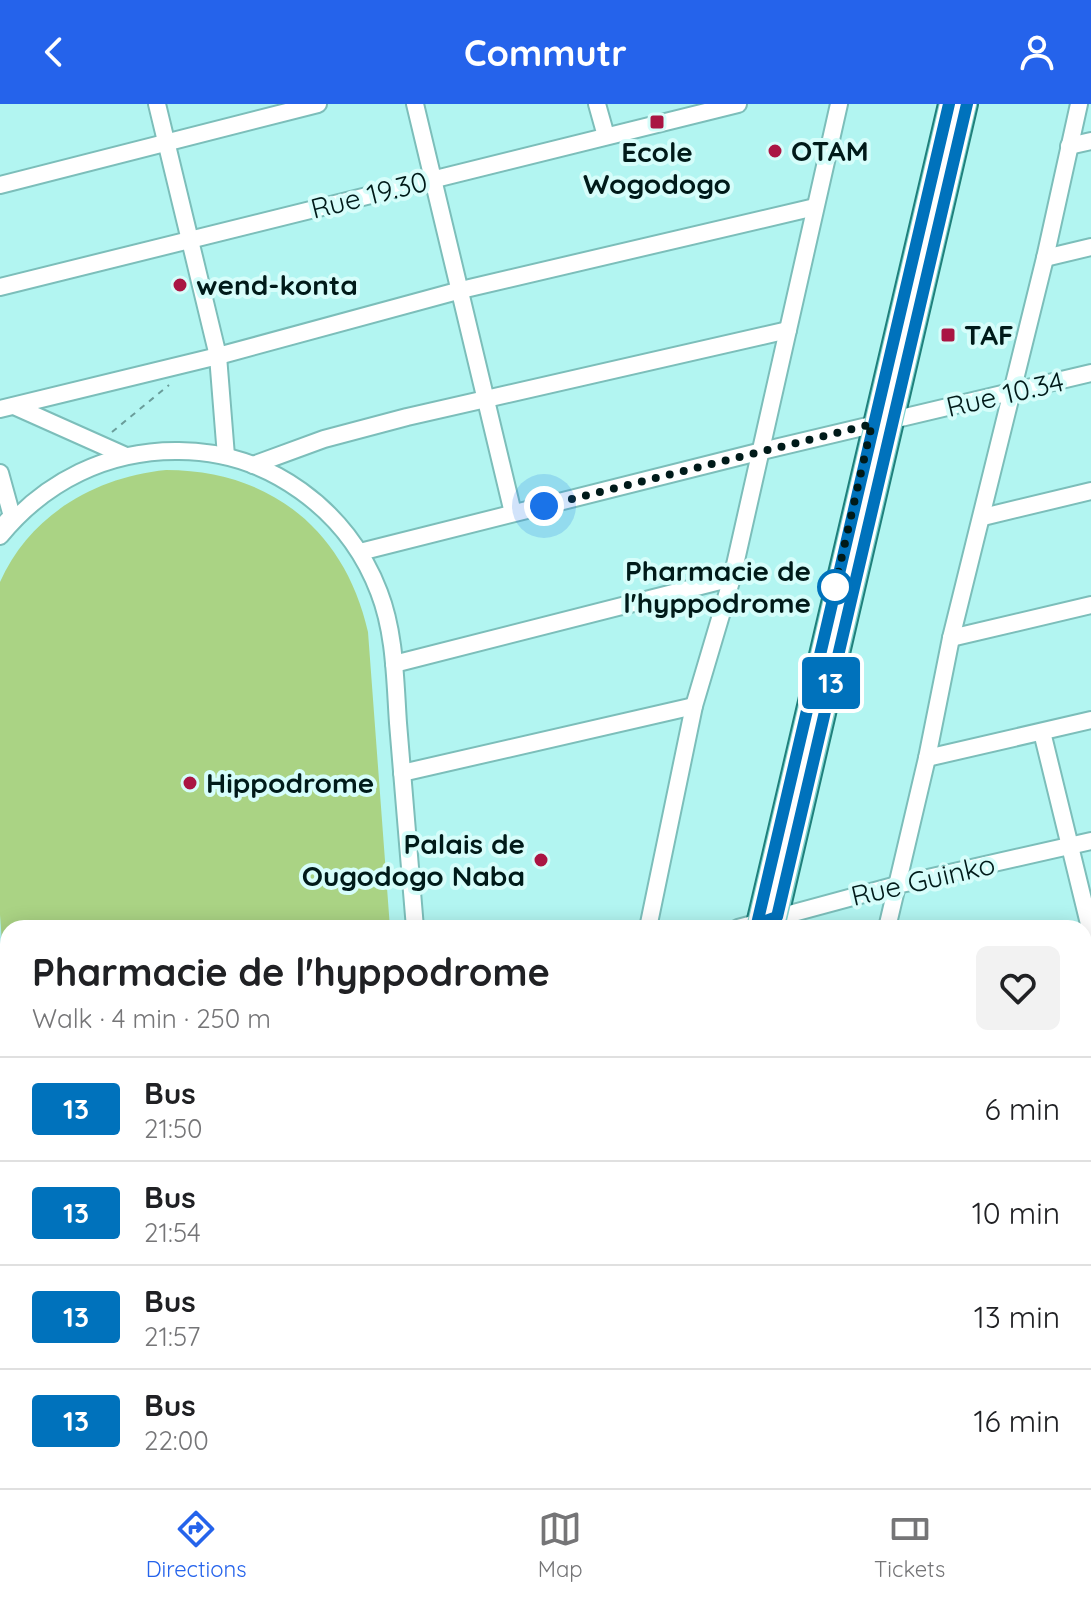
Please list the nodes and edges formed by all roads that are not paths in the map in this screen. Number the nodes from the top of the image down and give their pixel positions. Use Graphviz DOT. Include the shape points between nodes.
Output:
graph roads {
  1 [pos="157,104"];
  2 [pos="318,104"];
  3 [pos="415,104"];
  4 [pos="597,104"];
  5 [pos="738,104"];
  6 [pos="839,104"];
  7 [pos="949,104"];
  8 [pos="967,104"];
  9 [pos="1079,104"];
  10 [pos="606,136"];
  11 [pos="1091,141"];
  12 [pos="167,142"];
  13 [pos="1069,146"];
  14 [pos="433,180"];
  15 [pos="0,185"];
  16 [pos="815,207"];
  17 [pos="190,239"];
  18 [pos="1091,247"];
  19 [pos="1045,258"];
  20 [pos="0,287"];
  21 [pos="461,290"];
  22 [pos="788,330"];
  23 [pos="218,356"];
  24 [pos="1091,373"];
  25 [pos="1011,393"];
  26 [pos="487,399"];
  27 [pos="7,407"];
  28 [pos="894,419"];
  29 [pos="872,424"];
  30 [pos="758,452"];
  31 [pos="126,456"];
  32 [pos="226,456"];
  33 [pos="253,465"];
  34 [pos="0,473"];
  35 [pos="1091,491"];
  36 [pos="513,513"];
  37 [pos="983,517"];
  38 [pos="6,521"];
  39 [pos="0,536"];
  40 [pos="360,552"];
  41 [pos="732,578"];
  42 [pos="1091,605"];
  43 [pos="951,638"];
  44 [pos="394,664"];
  45 [pos="694,706"];
  46 [pos="1091,720"];
  47 [pos="1042,732"];
  48 [pos="927,758"];
  49 [pos="402,773"];
  50 [pos="1091,841"];
  51 [pos="1070,846"];
  52 [pos="897,885"];
  53 [pos="414,920"];
  54 [pos="650,920"];
  55 [pos="762,920"];
  56 [pos="762,920"];
  57 [pos="778,920"];
  58 [pos="889,920"];
  59 [pos="1088,920"];
  1 -- 12 [label="street"];
  2 -- 12 [label="street"];
  3 -- 14 [label="street"];
  4 -- 10 [label="street"];
  5 -- 10 [label="street, Rue 19.30"];
  6 -- 16 [label="street"];
  7 -- 29 [label="main road"];
  8 -- 28 [label="main road"];
  9 -- 13 [label="street"];
  10 -- 14 [label="street, Rue 19.30"];
  11 -- 13 [label="street"];
  12 -- 15 [label="street"];
  12 -- 17 [label="street"];
  13 -- 19 [label="street"];
  14 -- 17 [label="street, Rue 19.30"];
  14 -- 21 [label="street"];
  16 -- 21 [label="street"];
  16 -- 22 [label="street"];
  17 -- 20 [label="street, Rue 19.30"];
  17 -- 23 [label="street"];
  18 -- 19 [label="street"];
  19 -- 25 [label="street"];
  21 -- 23 [label="street"];
  21 -- 26 [label="street"];
  22 -- 26 [label="street"];
  22 -- 30 [label="street"];
  23 -- 27 [label="street"];
  23 -- 32 [label="street"];
  24 -- 25 [label="street, Rue 10.34"];
  25 -- 28 [label="street, Rue 10.34"];
  25 -- 37 [label="street"];
  26 -- 33 [label="street" via="324,439"];
  26 -- 36 [label="street"];
  27 -- 31 [label="street"];
  28 -- 29 [label="street, Rue 10.34"];
  28 -- 56 [label="main road"];
  29 -- 30 [label="street, Rue 10.34"];
  29 -- 55 [label="main road"];
  30 -- 36 [label="street, Rue 10.34"];
  30 -- 41 [label="street"];
  31 -- 32 [label="street" via="183,451"];
  31 -- 38 [label="street" via="59,482"];
  32 -- 33 [label="street"];
  33 -- 40 [label="street" via="320,506"];
  34 -- 38 [label="street"];
  35 -- 37 [label="street"];
  36 -- 40 [label="street, Rue 10.34"];
  37 -- 43 [label="street"];
  38 -- 39 [label="street"];
  40 -- 44 [label="street" via="387,614"];
  41 -- 44 [label="street"];
  41 -- 45 [label="street"];
  42 -- 43 [label="street"];
  43 -- 48 [label="street"];
  44 -- 49 [label="street"];
  45 -- 49 [label="street"];
  45 -- 54 [label="street"];
  46 -- 47 [label="street"];
  47 -- 48 [label="street"];
  47 -- 51 [label="street"];
  48 -- 52 [label="street"];
  49 -- 53 [label="street"];
  50 -- 51 [label="street, Rue Guinko"];
  51 -- 52 [label="street, Rue Guinko"];
  51 -- 59 [label="street"];
  52 -- 57 [label="street, Rue Guinko"];
  52 -- 58 [label="street"];
}
